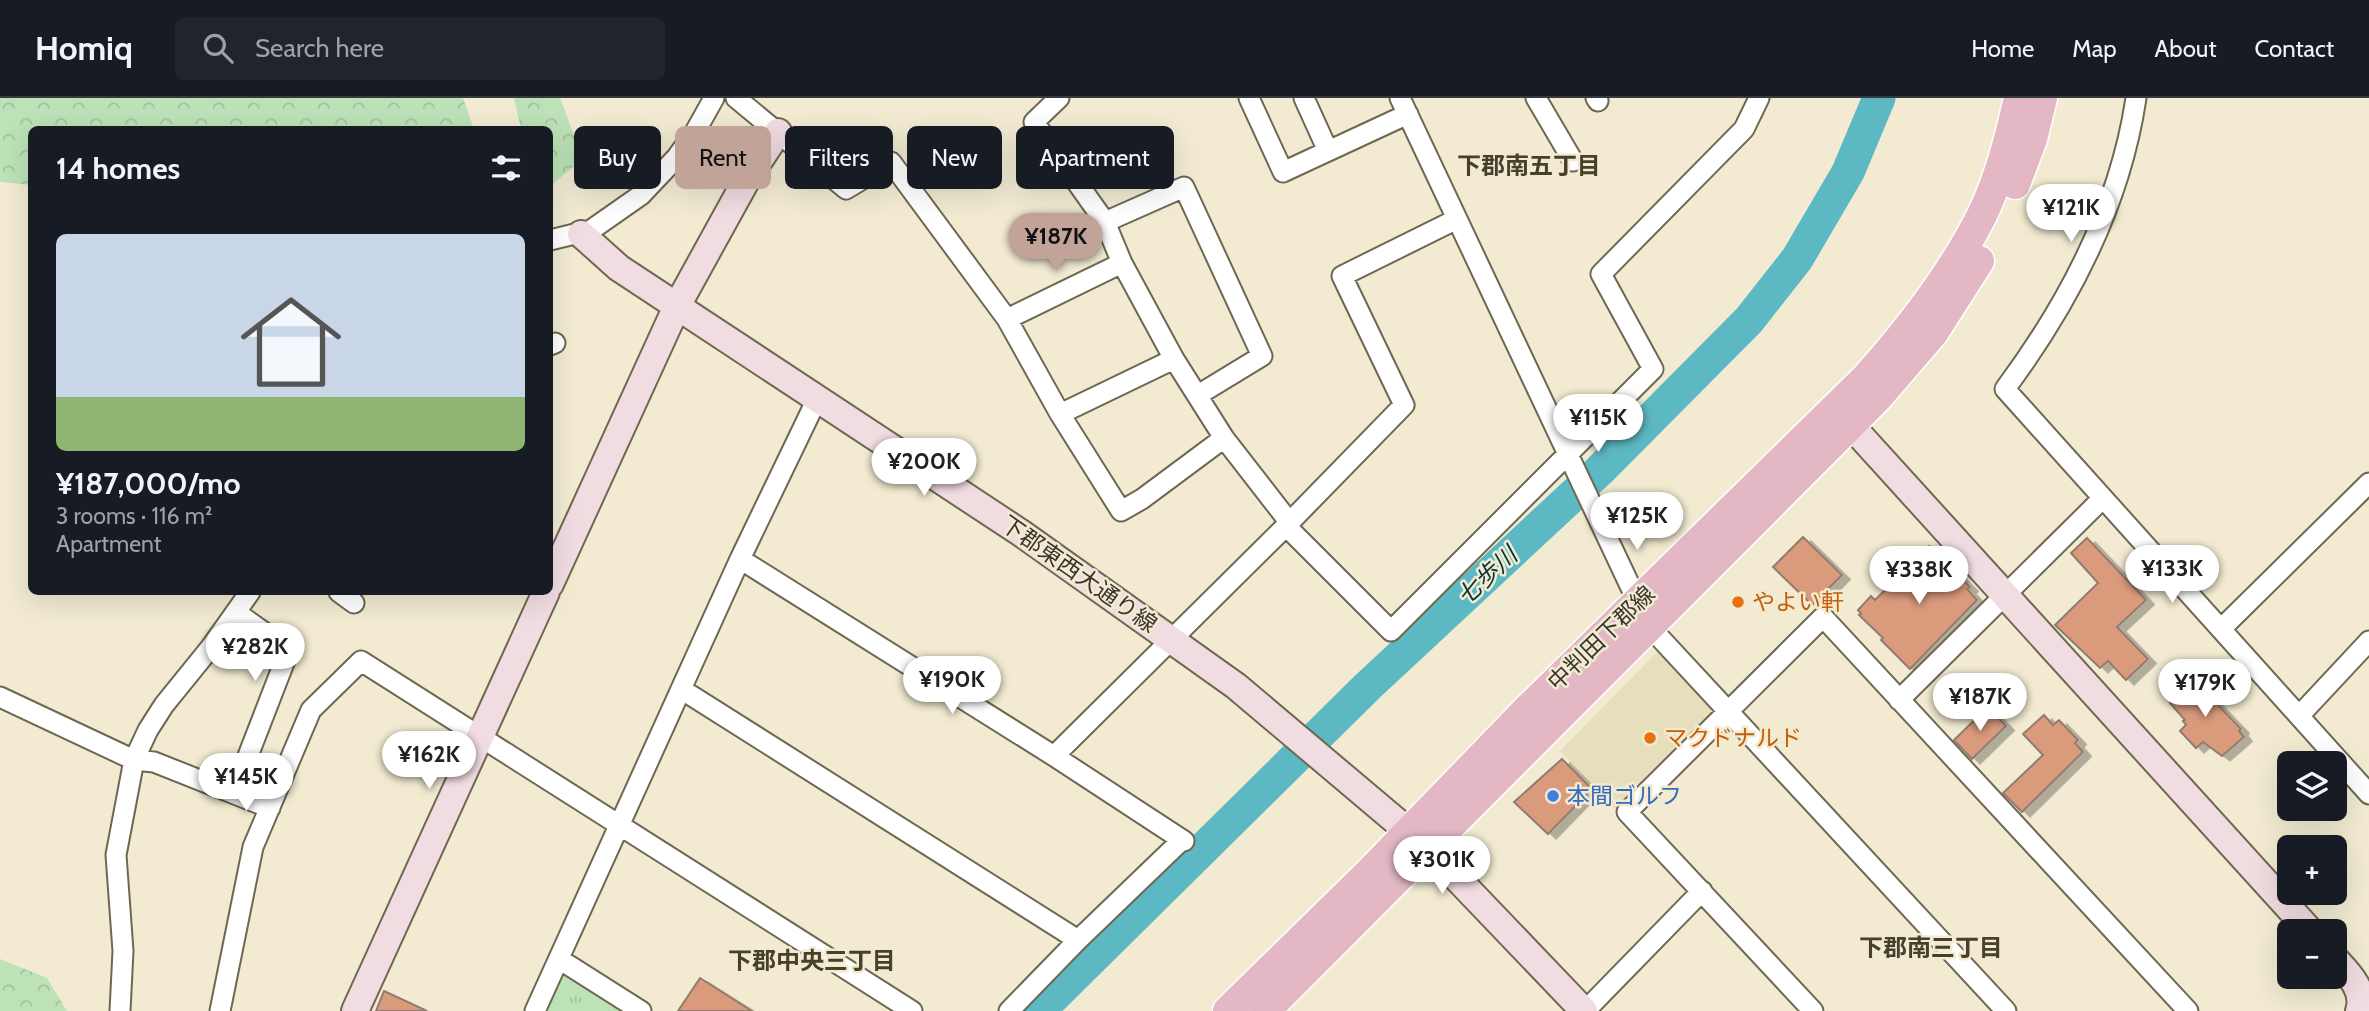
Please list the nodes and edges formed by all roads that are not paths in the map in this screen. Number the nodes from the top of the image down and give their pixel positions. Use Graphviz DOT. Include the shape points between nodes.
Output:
graph roads {
  1 [pos="714,98"];
  2 [pos="736,98"];
  3 [pos="1059,98"];
  4 [pos="1249,98"];
  5 [pos="1304,98"];
  6 [pos="1536,98"];
  7 [pos="1759,98"];
  8 [pos="2019,98"];
  9 [pos="2042,98"];
  10 [pos="2136,98"];
  11 [pos="1404,106"];
  12 [pos="778,132"];
  13 [pos="1328,151"];
  14 [pos="1573,161"];
  15 [pos="1457,219"];
  16 [pos="1105,222"];
  17 [pos="580,234"];
  18 [pos="553,239"];
  19 [pos="1122,263"];
  20 [pos="677,306"];
  21 [pos="1007,319"];
  22 [pos="1174,359"];
  23 [pos="1198,395"];
  24 [pos="817,399"];
  25 [pos="1060,414"];
  26 [pos="1843,417"];
  27 [pos="1224,438"];
  28 [pos="1570,460"];
  29 [pos="2369,483"];
  30 [pos="2103,498"];
  31 [pos="1288,525"];
  32 [pos="740,559"];
  33 [pos="553,577"];
  34 [pos="248,595"];
  35 [pos="545,595"];
  36 [pos="2005,595"];
  37 [pos="236,613"];
  38 [pos="1644,614"];
  39 [pos="2221,629"];
  40 [pos="1171,639"];
  41 [pos="2369,640"];
  42 [pos="681,689"];
  43 [pos="0,697"];
  44 [pos="1899,700"];
  45 [pos="1728,712"];
  46 [pos="2299,716"];
  47 [pos="480,736"];
  48 [pos="1054,756"];
  49 [pos="134,760"];
  50 [pos="246,761"];
  51 [pos="2369,794"];
  52 [pos="270,808"];
  53 [pos="620,825"];
  54 [pos="1418,840"];
  55 [pos="1702,891"];
  56 [pos="2299,919"];
  57 [pos="1078,940"];
  58 [pos="559,959"];
  59 [pos="2347,974"];
  60 [pos="2363,1005"];
  61 [pos="120,1011"];
  62 [pos="220,1011"];
  63 [pos="355,1011"];
  64 [pos="535,1011"];
  65 [pos="641,1011"];
  66 [pos="912,1011"];
  67 [pos="1009,1011"];
  68 [pos="1228,1011"];
  69 [pos="1265,1011"];
  70 [pos="1584,1011"];
  71 [pos="1813,1011"];
  72 [pos="2006,1011"];
  73 [pos="2188,1011"];
  1 -- 17 [label="street" via="676,158 641,195 607,221"];
  2 -- 12 [label="street"];
  3 -- 16 [label="street" via="1034,122"];
  4 -- 13 [label="street" via="1283,172"];
  5 -- 13 [label="street"];
  6 -- 14 [label="street"];
  7 -- 28 [label="street" via="1744,129 1601,274 1653,369"];
  8 -- 26 [label="main road, 中判田下郡線" via="1983,213 1951,270"];
  9 -- 26 [label="main road, 中判田下郡線" via="2005,213 1970,278 1933,333"];
  10 -- 30 [label="street" via="2124,155 2084,265 2033,352 2005,389"];
  11 -- 13 [label="street"];
  11 -- 15 [label="street"];
  12 -- 20 [label="street"];
  12 -- 21 [label="street" via="846,189 891,162"];
  15 -- 28 [label="street"];
  15 -- 31 [label="street" via="1342,276 1404,405"];
  16 -- 19 [label="street"];
  16 -- 23 [label="street" via="1184,187 1262,356"];
  17 -- 18 [label="street"];
  17 -- 20 [label="street, 下郡東西大通り線" via="619,268"];
  19 -- 21 [label="street"];
  19 -- 22 [label="street"];
  20 -- 24 [label="street, 下郡東西大通り線"];
  20 -- 33 [label="street"];
  21 -- 25 [label="street"];
  22 -- 23 [label="street"];
  22 -- 25 [label="street"];
  23 -- 27 [label="street"];
  24 -- 32 [label="street"];
  24 -- 40 [label="street, 下郡東西大通り線" via="1021,533"];
  25 -- 27 [label="street" via="1121,511"];
  26 -- 36 [label="street"];
  26 -- 38 [label="main road, 中判田下郡線" via="1757,482"];
  27 -- 31 [label="street"];
  28 -- 31 [label="street" via="1391,631"];
  28 -- 38 [label="street"];
  29 -- 39 [label="street"];
  30 -- 36 [label="street"];
  30 -- 39 [label="street"];
  31 -- 40 [label="street"];
  32 -- 42 [label="street"];
  32 -- 48 [label="street"];
  34 -- 37 [label="street"];
  35 -- 47 [label="street"];
  36 -- 44 [label="street"];
  36 -- 56 [label="street"];
  37 -- 49 [label="street" via="164,705"];
  37 -- 50 [label="street" via="289,650"];
  38 -- 45 [label="street"];
  38 -- 54 [label="main road, 中判田下郡線" via="1528,709"];
  39 -- 46 [label="street"];
  40 -- 48 [label="street"];
  40 -- 54 [label="street, 下郡東西大通り線" via="1294,733"];
  41 -- 46 [label="street"];
  42 -- 53 [label="street"];
  42 -- 57 [label="street"];
  43 -- 49 [label="street"];
  44 -- 45 [label="street" via="1823,617"];
  44 -- 73 [label="street"];
  45 -- 55 [label="street" via="1627,812"];
  45 -- 72 [label="street"];
  46 -- 51 [label="street"];
  47 -- 52 [label="street" via="361,661 311,710"];
  47 -- 53 [label="street"];
  47 -- 63 [label="street"];
  48 -- 57 [label="street" via="1183,841"];
  49 -- 52 [label="street" via="154,762"];
  49 -- 61 [label="street" via="116,855 123,951"];
  52 -- 62 [label="street" via="253,847"];
  53 -- 58 [label="street"];
  53 -- 66 [label="street"];
  54 -- 68 [label="main road, 中判田下郡線"];
  54 -- 69 [label="main road, 中判田下郡線"];
  54 -- 70 [label="street"];
  55 -- 70 [label="street"];
  55 -- 71 [label="street"];
  57 -- 67 [label="street"];
  58 -- 64 [label="street"];
  58 -- 65 [label="street"];
  59 -- 60 [label="street" via="2360,990"];
}
